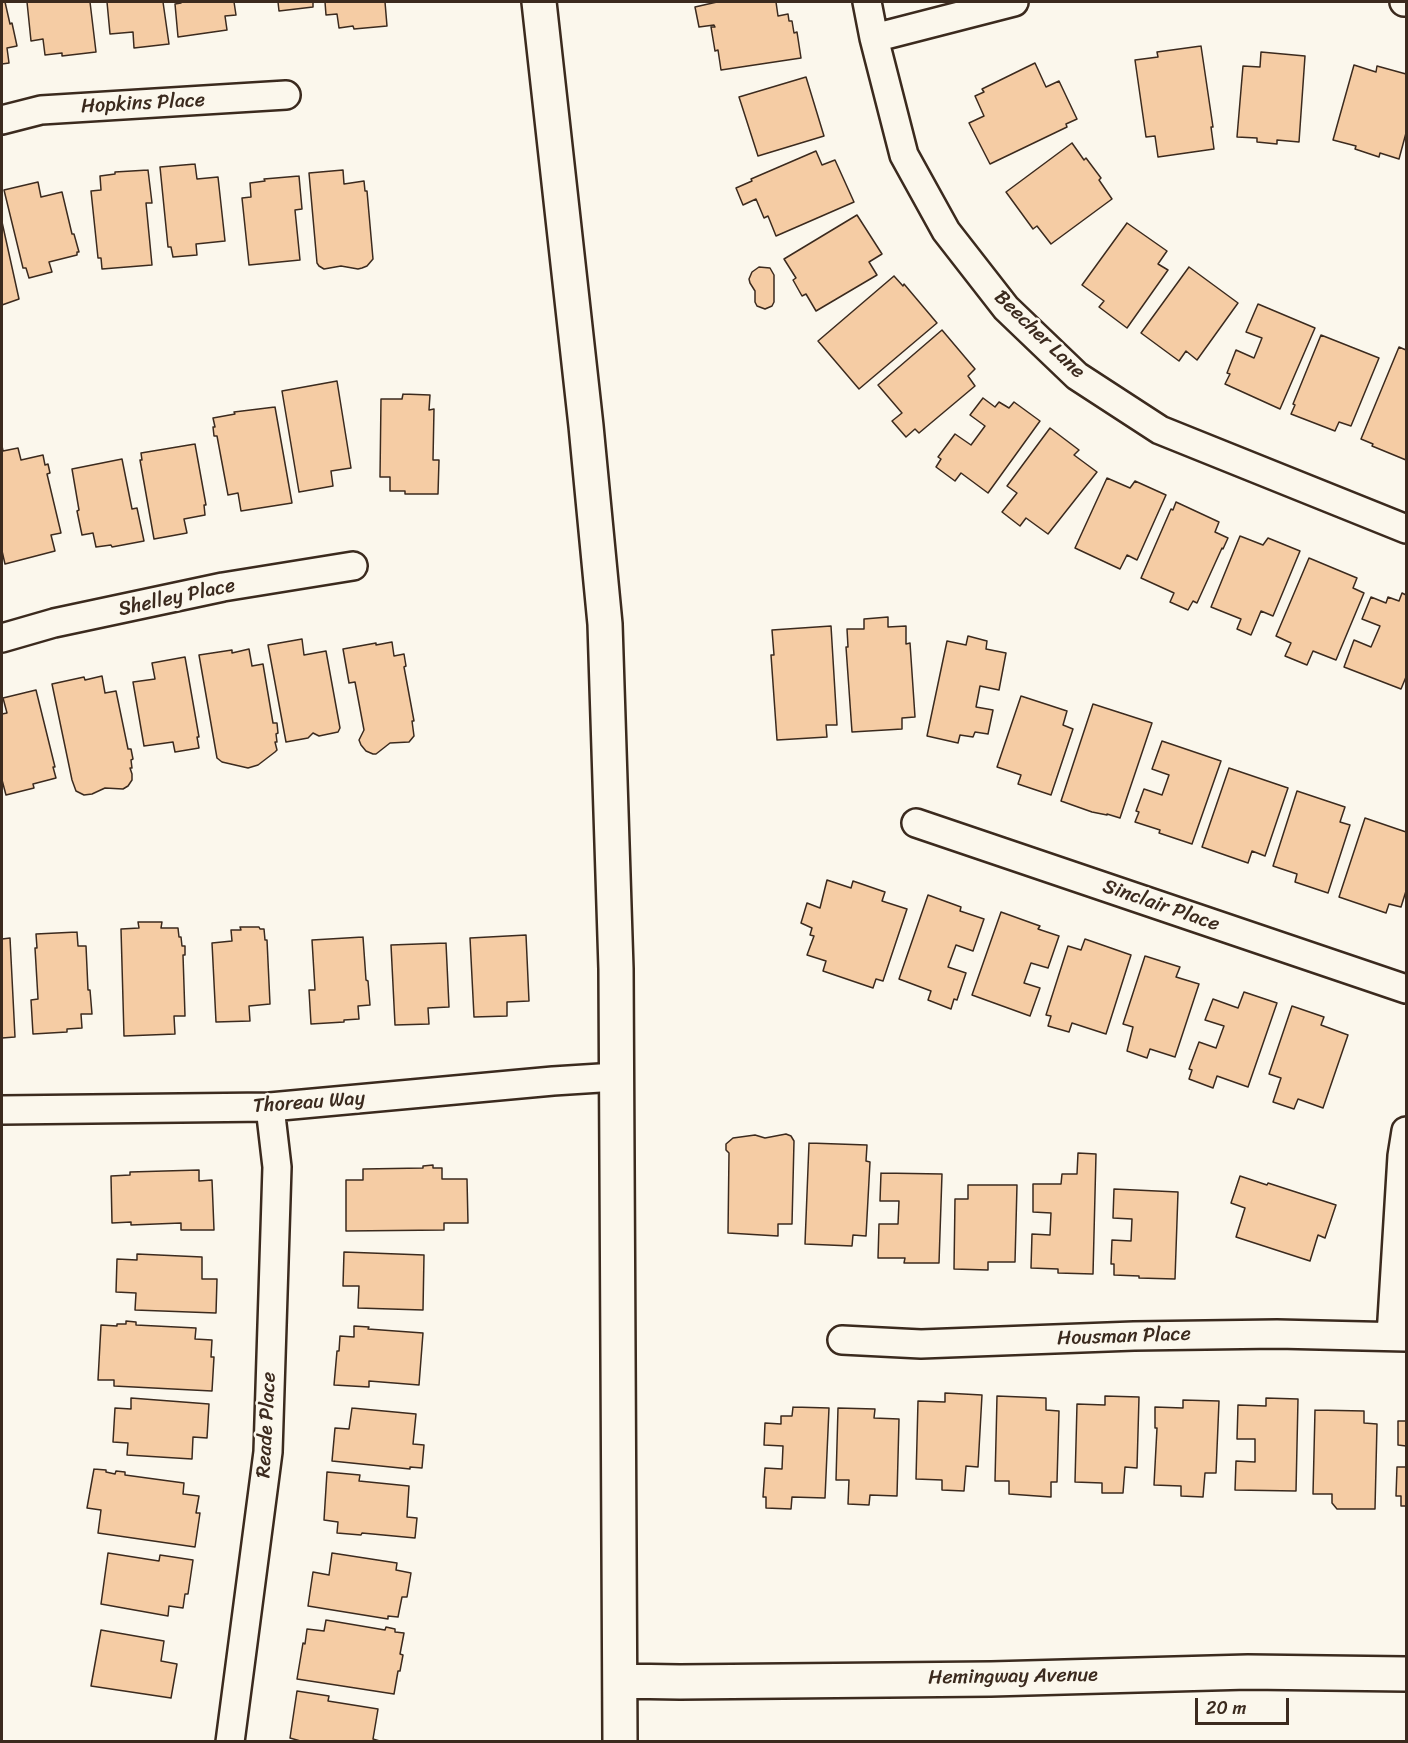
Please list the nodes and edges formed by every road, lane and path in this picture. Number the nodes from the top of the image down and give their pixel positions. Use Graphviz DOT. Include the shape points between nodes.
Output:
graph roads {
  1 [pos="539,2"];
  2 [pos="867,2"];
  3 [pos="1014,2"];
  4 [pos="874,38"];
  5 [pos="286,95"];
  6 [pos="2,120"];
  7 [pos="1407,529"];
  8 [pos="353,566"];
  9 [pos="2,638"];
  10 [pos="915,823"];
  11 [pos="1407,988"];
  12 [pos="616,1077"];
  13 [pos="270,1107"];
  14 [pos="2,1110"];
  15 [pos="1407,1131"];
  16 [pos="1399,1337"];
  17 [pos="842,1340"];
  18 [pos="1407,1674"];
  19 [pos="620,1680"];
  20 [pos="230,1742"];
  21 [pos="620,1742"];
  1 -- 12 [label="main road" via="605,624"];
  2 -- 4 [label="street, Beecher Lane"];
  3 -- 4 [label="street"];
  4 -- 7 [label="street, Beecher Lane" via="904,155 946,231 1006,308 1077,376 1160,430"];
  5 -- 6 [label="street, Hopkins Place" via="41,110"];
  8 -- 9 [label="street, Shelley Place" via="223,587"];
  10 -- 11 [label="street, Sinclair Place"];
  12 -- 13 [label="street, Thoreau Way"];
  12 -- 19 [label="main road"];
  13 -- 14 [label="street, Thoreau Way"];
  13 -- 20 [label="street, Reade Place" via="277,1167 268,1452"];
  15 -- 16 [label="street" via="1402,1156"];
  16 -- 17 [label="street, Housman Place" via="1253,1334 921,1344"];
  18 -- 19 [label="main road, Hemingway Avenue" via="1248,1672"];
  19 -- 21 [label="main road"];
}
